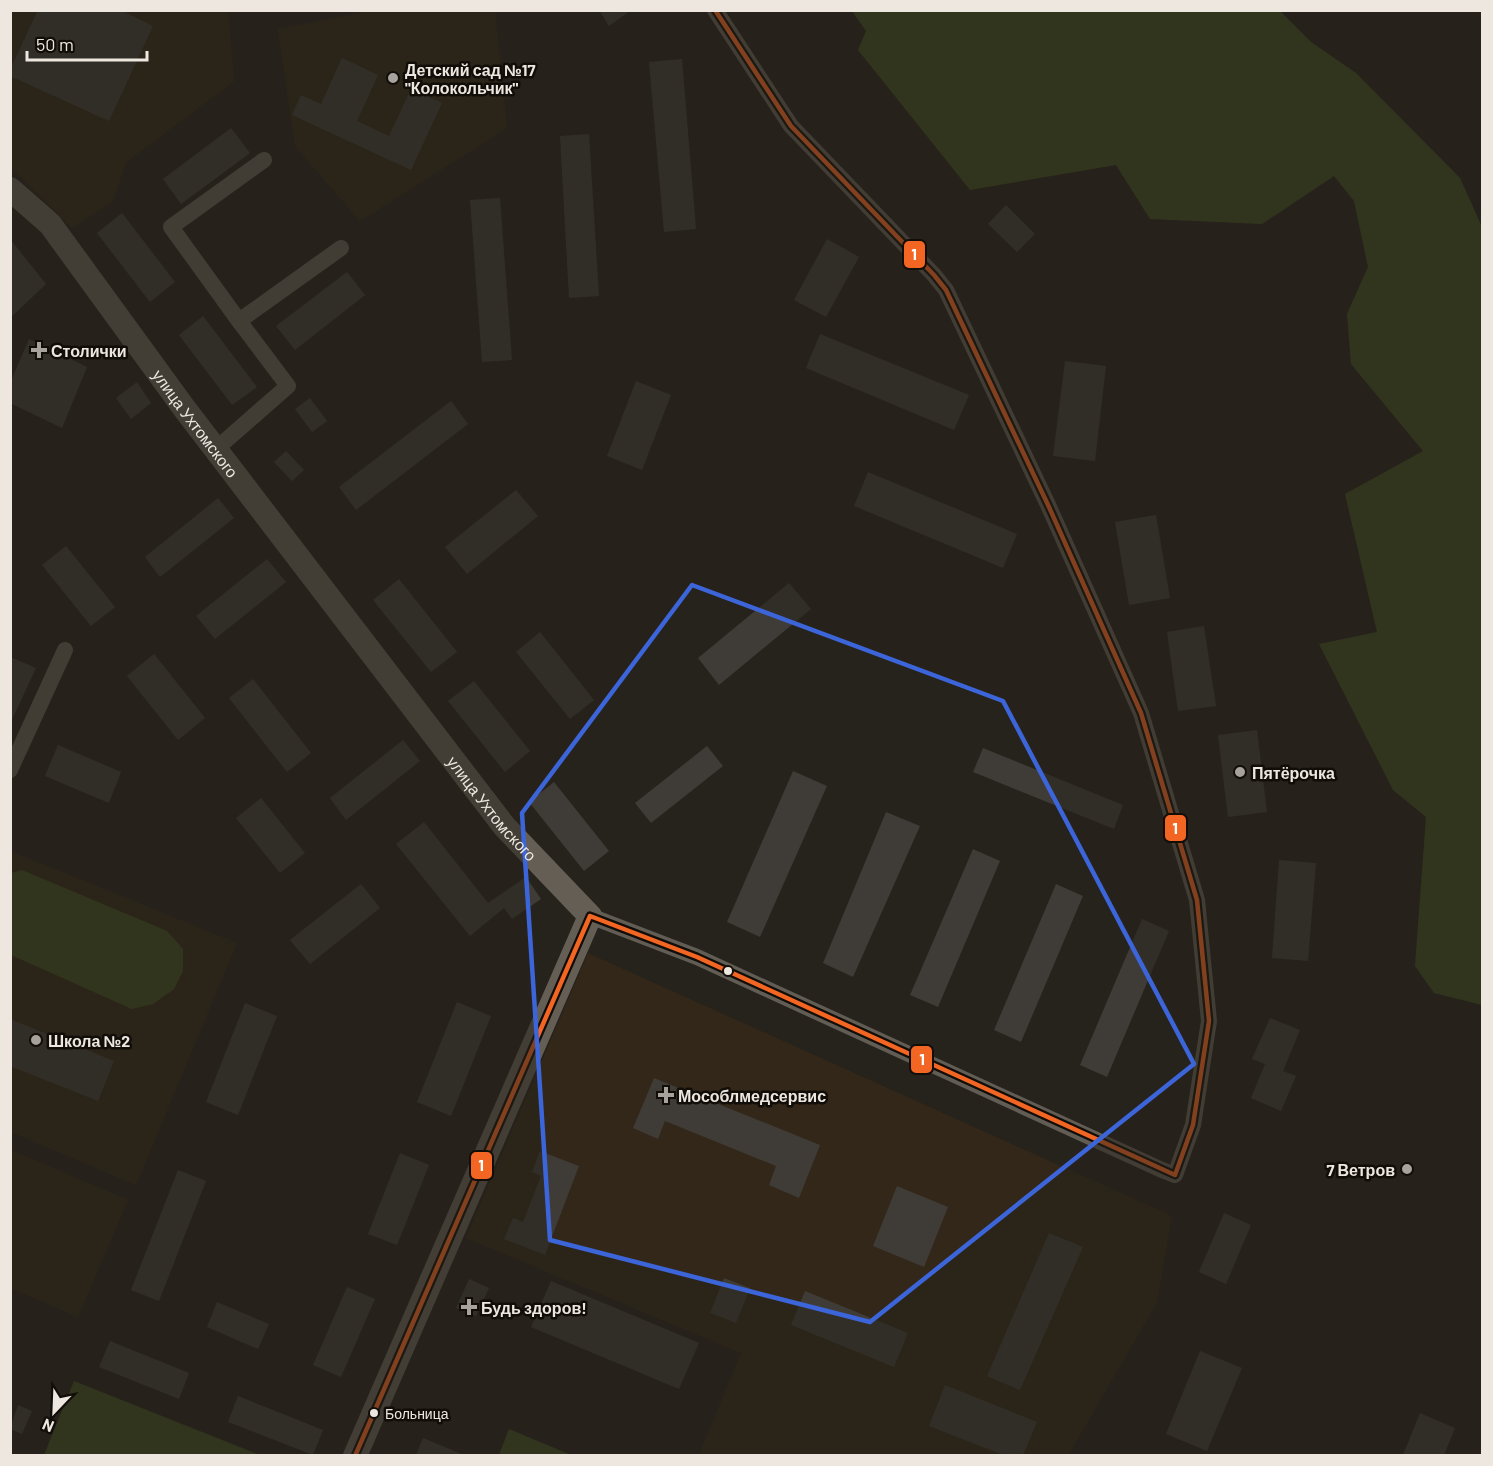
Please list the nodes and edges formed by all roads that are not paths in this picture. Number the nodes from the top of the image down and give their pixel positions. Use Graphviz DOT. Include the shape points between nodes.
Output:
graph roads {
  1 [pos="715,10"];
  2 [pos="264,160"];
  3 [pos="10,189"];
  4 [pos="341,248"];
  5 [pos="239,321"];
  6 [pos="216,448"];
  7 [pos="65,650"];
  8 [pos="10,770"];
  9 [pos="590,916"];
  10 [pos="355,1455"];
  1 -- 9 [label="street, улица Ухтомского" via="791,126 946,290 1141,713 1197,900 1209,1021 1193,1125 1175,1175 697,957"];
  2 -- 5 [label="street" via="171,227"];
  3 -- 6 [label="street, улица Ухтомского" via="50,224"];
  4 -- 5 [label="street"];
  5 -- 6 [label="street" via="288,386"];
  6 -- 9 [label="street, улица Ухтомского" via="504,826"];
  7 -- 8 [label="street"];
  9 -- 10 [label="street"];
}
